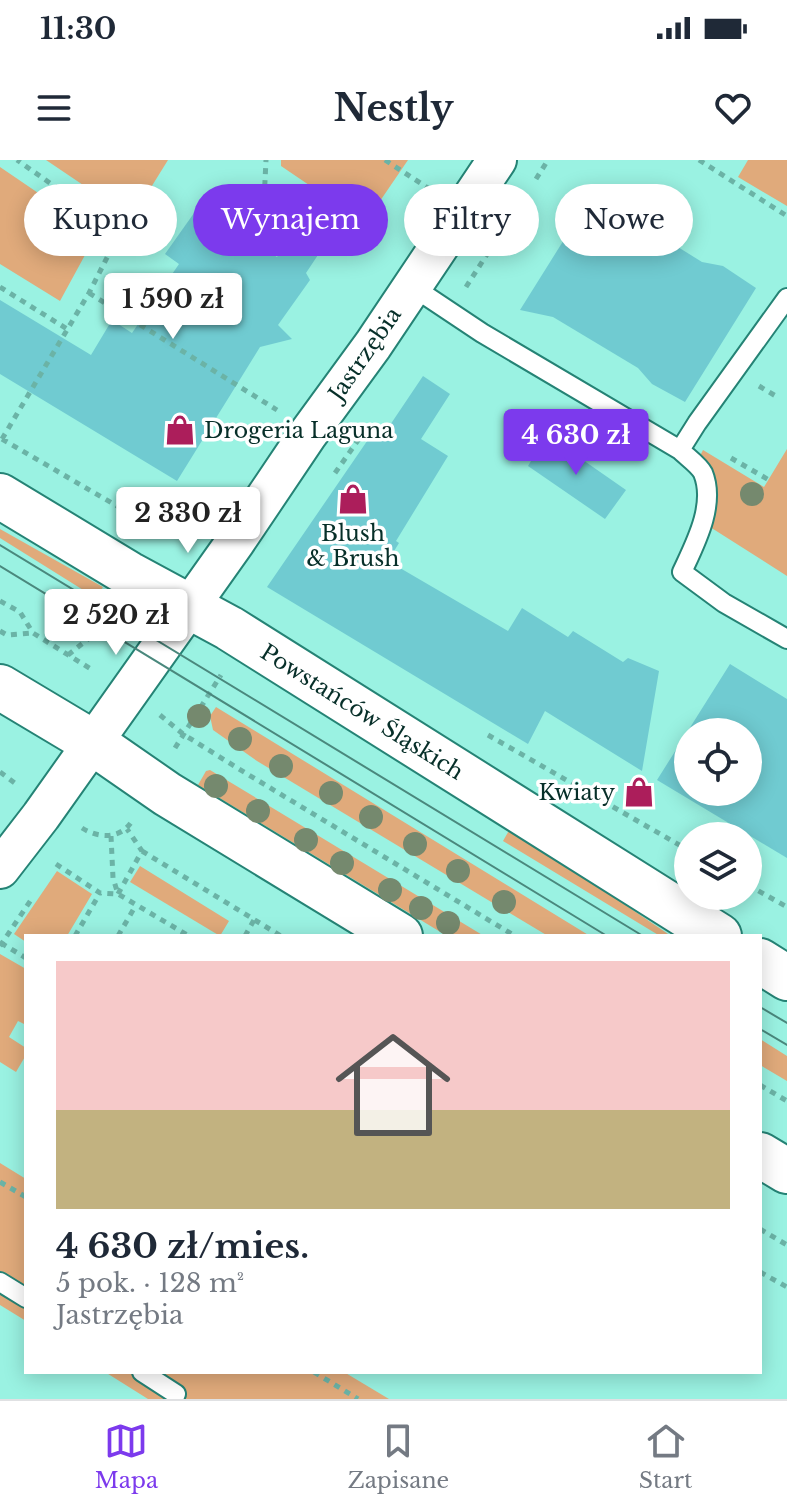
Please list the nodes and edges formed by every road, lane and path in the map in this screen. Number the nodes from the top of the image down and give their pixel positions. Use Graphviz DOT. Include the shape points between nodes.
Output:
graph roads {
  1 [pos="17,160"];
  2 [pos="266,160"];
  3 [pos="385,160"];
  4 [pos="497,160"];
  5 [pos="699,160"];
  6 [pos="265,184"];
  7 [pos="422,184"];
  8 [pos="787,216"];
  9 [pos="0,287"];
  10 [pos="413,287"];
  11 [pos="89,293"];
  12 [pos="787,298"];
  13 [pos="67,329"];
  14 [pos="752,382"];
  15 [pos="779,398"];
  16 [pos="278,411"];
  17 [pos="1,438"];
  18 [pos="680,450"];
  19 [pos="723,453"];
  20 [pos="769,480"];
  21 [pos="218,493"];
  22 [pos="0,496"];
  23 [pos="186,523"];
  24 [pos="153,527"];
  25 [pos="147,538"];
  26 [pos="228,552"];
  27 [pos="0,601"];
  28 [pos="188,606"];
  29 [pos="0,631"];
  30 [pos="33,633"];
  31 [pos="92,636"];
  32 [pos="787,639"];
  33 [pos="68,655"];
  34 [pos="226,668"];
  35 [pos="104,677"];
  36 [pos="0,687"];
  37 [pos="150,708"];
  38 [pos="484,733"];
  39 [pos="183,734"];
  40 [pos="92,742"];
  41 [pos="172,754"];
  42 [pos="0,772"];
  43 [pos="20,787"];
  44 [pos="138,811"];
  45 [pos="77,826"];
  46 [pos="127,829"];
  47 [pos="111,836"];
  48 [pos="674,842"];
  49 [pos="142,851"];
  50 [pos="56,864"];
  51 [pos="0,869"];
  52 [pos="100,893"];
  53 [pos="762,893"];
  54 [pos="118,894"];
  55 [pos="136,905"];
  56 [pos="787,907"];
  57 [pos="254,920"];
  58 [pos="76,934"];
  59 [pos="119,934"];
  60 [pos="186,934"];
  61 [pos="246,934"];
  62 [pos="278,934"];
  63 [pos="397,934"];
  64 [pos="512,934"];
  65 [pos="716,934"];
  66 [pos="1,943"];
  67 [pos="24,957"];
  68 [pos="762,962"];
  69 [pos="787,978"];
  70 [pos="762,1086"];
  71 [pos="787,1101"];
  72 [pos="762,1156"];
  73 [pos="787,1171"];
  74 [pos="0,1182"];
  75 [pos="24,1196"];
  76 [pos="762,1230"];
  77 [pos="787,1245"];
  78 [pos="762,1273"];
  79 [pos="0,1282"];
  80 [pos="787,1287"];
  81 [pos="24,1297"];
  82 [pos="145,1374"];
  83 [pos="317,1374"];
  84 [pos="176,1394"];
  85 [pos="358,1399"];
  1 -- 11 [label="path" via="120,232"];
  2 -- 6 [label="path"];
  3 -- 7 [label="path"];
  4 -- 10 [label="street, Jastrzębia"];
  5 -- 8 [label="path"];
  9 -- 13 [label="path"];
  10 -- 18 [label="lane"];
  10 -- 26 [label="street, Jastrzębia"];
  11 -- 13 [label="path"];
  11 -- 16 [label="path"];
  12 -- 18 [label="lane"];
  13 -- 17 [label="path"];
  14 -- 15 [label="path"];
  17 -- 24 [label="path"];
  18 -- 32 [label="lane" via="702,472 707,498 701,529 682,572"];
  19 -- 20 [label="path"];
  21 -- 23 [label="path"];
  22 -- 28 [label="main road, Powstańców Śląskich"];
  23 -- 24 [label="path"];
  23 -- 26 [label="path"];
  24 -- 25 [label="path"];
  26 -- 28 [label="street, Jastrzębia"];
  27 -- 30 [label="path" via="20,612"];
  28 -- 40 [label="street, Jastrzębia"];
  28 -- 65 [label="main road, Powstańców Śląskich"];
  29 -- 30 [label="path"];
  30 -- 33 [label="path"];
  31 -- 33 [label="path"];
  33 -- 35 [label="path"];
  34 -- 39 [label="path"];
  36 -- 40 [label="main road"];
  37 -- 39 [label="path"];
  38 -- 48 [label="path"];
  39 -- 41 [label="path"];
  39 -- 64 [label="path"];
  40 -- 51 [label="street, Jastrzębia"];
  40 -- 63 [label="main road" via="167,794"];
  42 -- 43 [label="path"];
  44 -- 46 [label="path"];
  45 -- 47 [label="path" via="94,836"];
  46 -- 47 [label="path"];
  46 -- 49 [label="path"];
  47 -- 54 [label="path"];
  49 -- 54 [label="path"];
  49 -- 57 [label="path"];
  50 -- 52 [label="path"];
  52 -- 54 [label="path"];
  52 -- 58 [label="path"];
  53 -- 56 [label="path"];
  54 -- 55 [label="path"];
  55 -- 59 [label="path"];
  55 -- 60 [label="path"];
  57 -- 61 [label="path"];
  57 -- 62 [label="path"];
  66 -- 67 [label="path"];
  68 -- 69 [label="main road"];
  70 -- 71 [label="path"];
  72 -- 73 [label="main road"];
  74 -- 75 [label="path"];
  76 -- 77 [label="path"];
  78 -- 80 [label="path"];
  79 -- 81 [label="lane"];
  82 -- 84 [label="lane"];
  83 -- 85 [label="path"];
}
